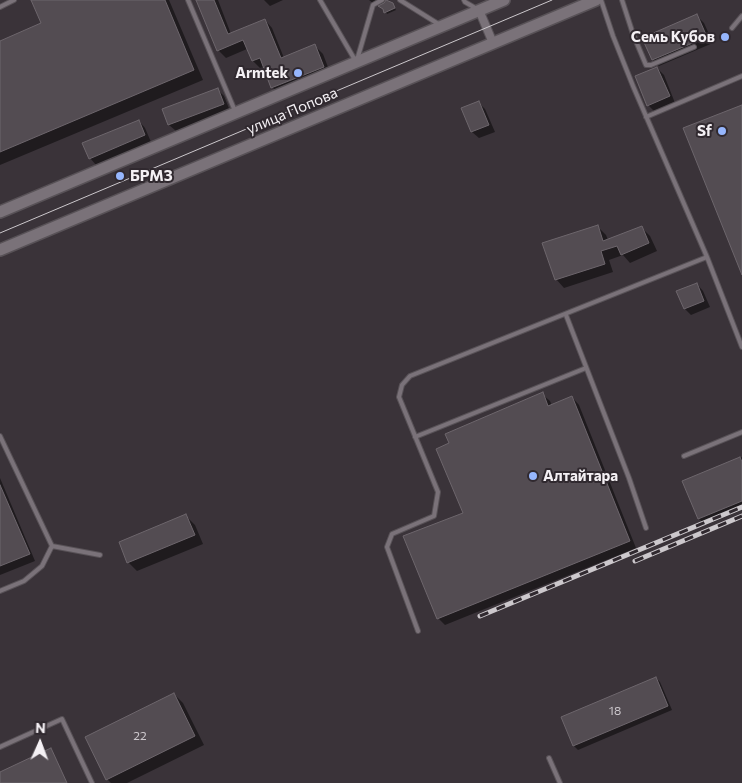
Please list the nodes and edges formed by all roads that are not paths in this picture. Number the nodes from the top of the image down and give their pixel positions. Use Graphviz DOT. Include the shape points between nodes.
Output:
graph roads {
  1 [pos="14,0"];
  2 [pos="188,0"];
  3 [pos="320,0"];
  4 [pos="382,0"];
  5 [pos="400,0"];
  6 [pos="464,0"];
  7 [pos="504,0"];
  8 [pos="596,0"];
  9 [pos="601,0"];
  10 [pos="622,0"];
  11 [pos="0,7"];
  12 [pos="479,10"];
  13 [pos="742,16"];
  14 [pos="442,26"];
  15 [pos="732,28"];
  16 [pos="493,43"];
  17 [pos="694,47"];
  18 [pos="356,62"];
  19 [pos="742,76"];
  20 [pos="236,113"];
  21 [pos="646,117"];
  22 [pos="0,212"];
  23 [pos="0,250"];
  24 [pos="707,257"];
  25 [pos="566,314"];
  26 [pos="742,347"];
  27 [pos="586,368"];
  28 [pos="742,432"];
  29 [pos="0,436"];
  30 [pos="415,437"];
  31 [pos="684,456"];
  32 [pos="646,528"];
  33 [pos="52,546"];
  34 [pos="100,555"];
  35 [pos="0,591"];
  36 [pos="418,630"];
  37 [pos="0,747"];
  38 [pos="550,758"];
  39 [pos="92,783"];
  40 [pos="560,783"];
  1 -- 11 [label="lane"];
  2 -- 20 [label="lane"];
  3 -- 18 [label="lane"];
  4 -- 18 [label="lane" via="372,5"];
  5 -- 14 [label="lane"];
  6 -- 12 [label="lane"];
  7 -- 12 [label="main road, улица Попова"];
  8 -- 16 [label="main road, улица Попова"];
  9 -- 21 [label="lane"];
  10 -- 17 [label="lane" via="646,65"];
  12 -- 14 [label="main road, улица Попова"];
  12 -- 16 [label="street"];
  13 -- 15 [label="lane"];
  14 -- 18 [label="main road, улица Попова"];
  16 -- 23 [label="main road, улица Попова"];
  18 -- 20 [label="main road, улица Попова"];
  19 -- 21 [label="lane"];
  20 -- 22 [label="main road, улица Попова"];
  21 -- 24 [label="lane"];
  24 -- 25 [label="lane"];
  24 -- 26 [label="lane"];
  25 -- 27 [label="lane"];
  25 -- 30 [label="lane" via="410,376 402,385 399,397"];
  27 -- 30 [label="lane"];
  27 -- 32 [label="lane"];
  28 -- 31 [label="lane"];
  29 -- 33 [label="lane"];
  30 -- 36 [label="lane" via="438,492 434,516 392,534 387,547"];
  33 -- 34 [label="lane"];
  33 -- 35 [label="lane" via="42,566 24,581"];
  37 -- 39 [label="lane" via="62,719"];
  38 -- 40 [label="lane"];
}
